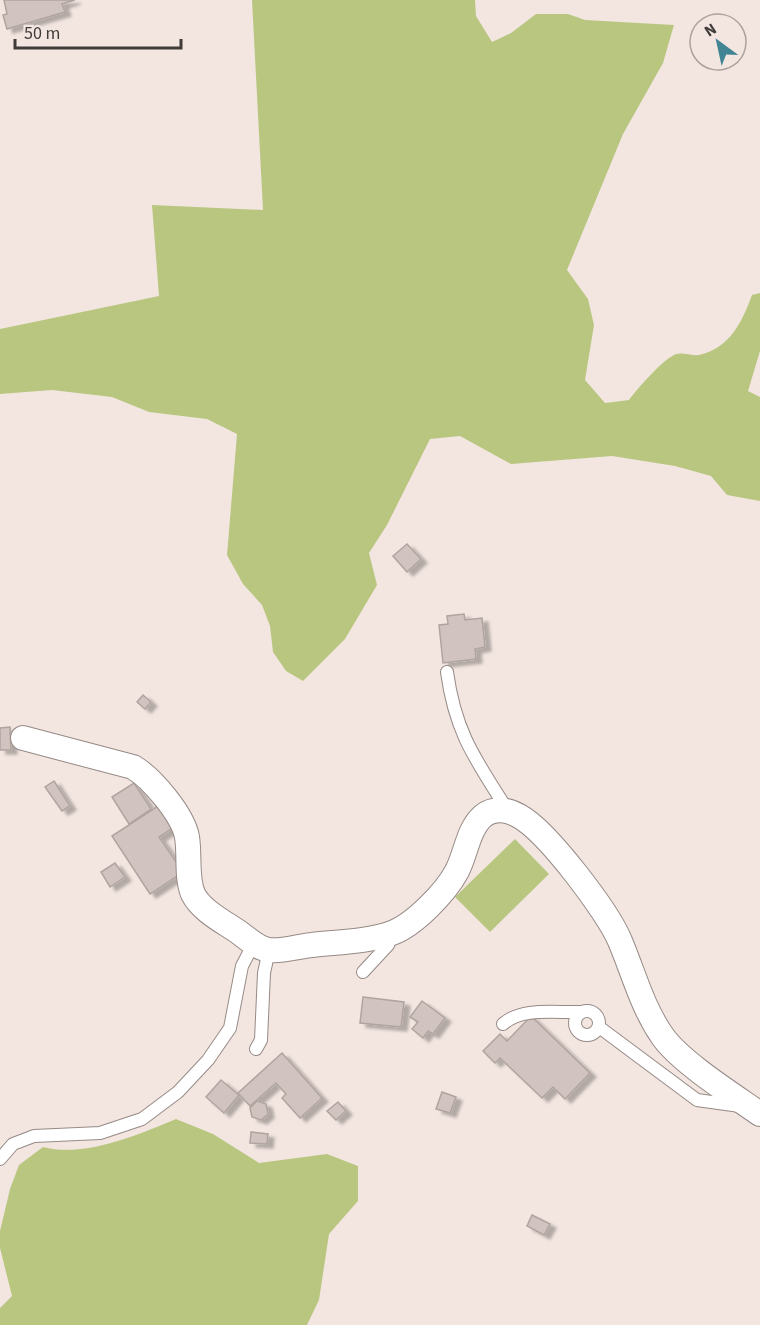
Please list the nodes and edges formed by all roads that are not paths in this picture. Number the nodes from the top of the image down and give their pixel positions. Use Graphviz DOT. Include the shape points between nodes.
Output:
graph roads {
  1 [pos="447,672"];
  2 [pos="23,738"];
  3 [pos="504,810"];
  4 [pos="393,933"];
  5 [pos="262,947"];
  6 [pos="363,972"];
  7 [pos="580,1012"];
  8 [pos="503,1024"];
  9 [pos="599,1027"];
  10 [pos="256,1049"];
  11 [pos="755,1111"];
  12 [pos="0,1159"];
  1 -- 3 [label="lane" via="458,726"];
  2 -- 5 [label="street" via="133,767 145,774 182,822 194,895 203,907"];
  3 -- 4 [label="street" via="483,816 447,886"];
  3 -- 11 [label="street" via="520,816 554,847 607,915 647,1010 664,1039"];
  4 -- 5 [label="street" via="354,941"];
  4 -- 6 [label="lane" via="388,945"];
  5 -- 10 [label="lane" via="261,1040"];
  5 -- 12 [label="lane" via="242,966 230,1028 208,1060 178,1092 142,1119 100,1133 34,1136 14,1144"];
  7 -- 8 [label="lane" via="526,1013 512,1016"];
  7 -- 9 [label="lane" via="595,1013"];
  7 -- 9 [label="lane" via="575,1021 577,1031 592,1035"];
  9 -- 11 [label="lane" via="697,1100"];
}
